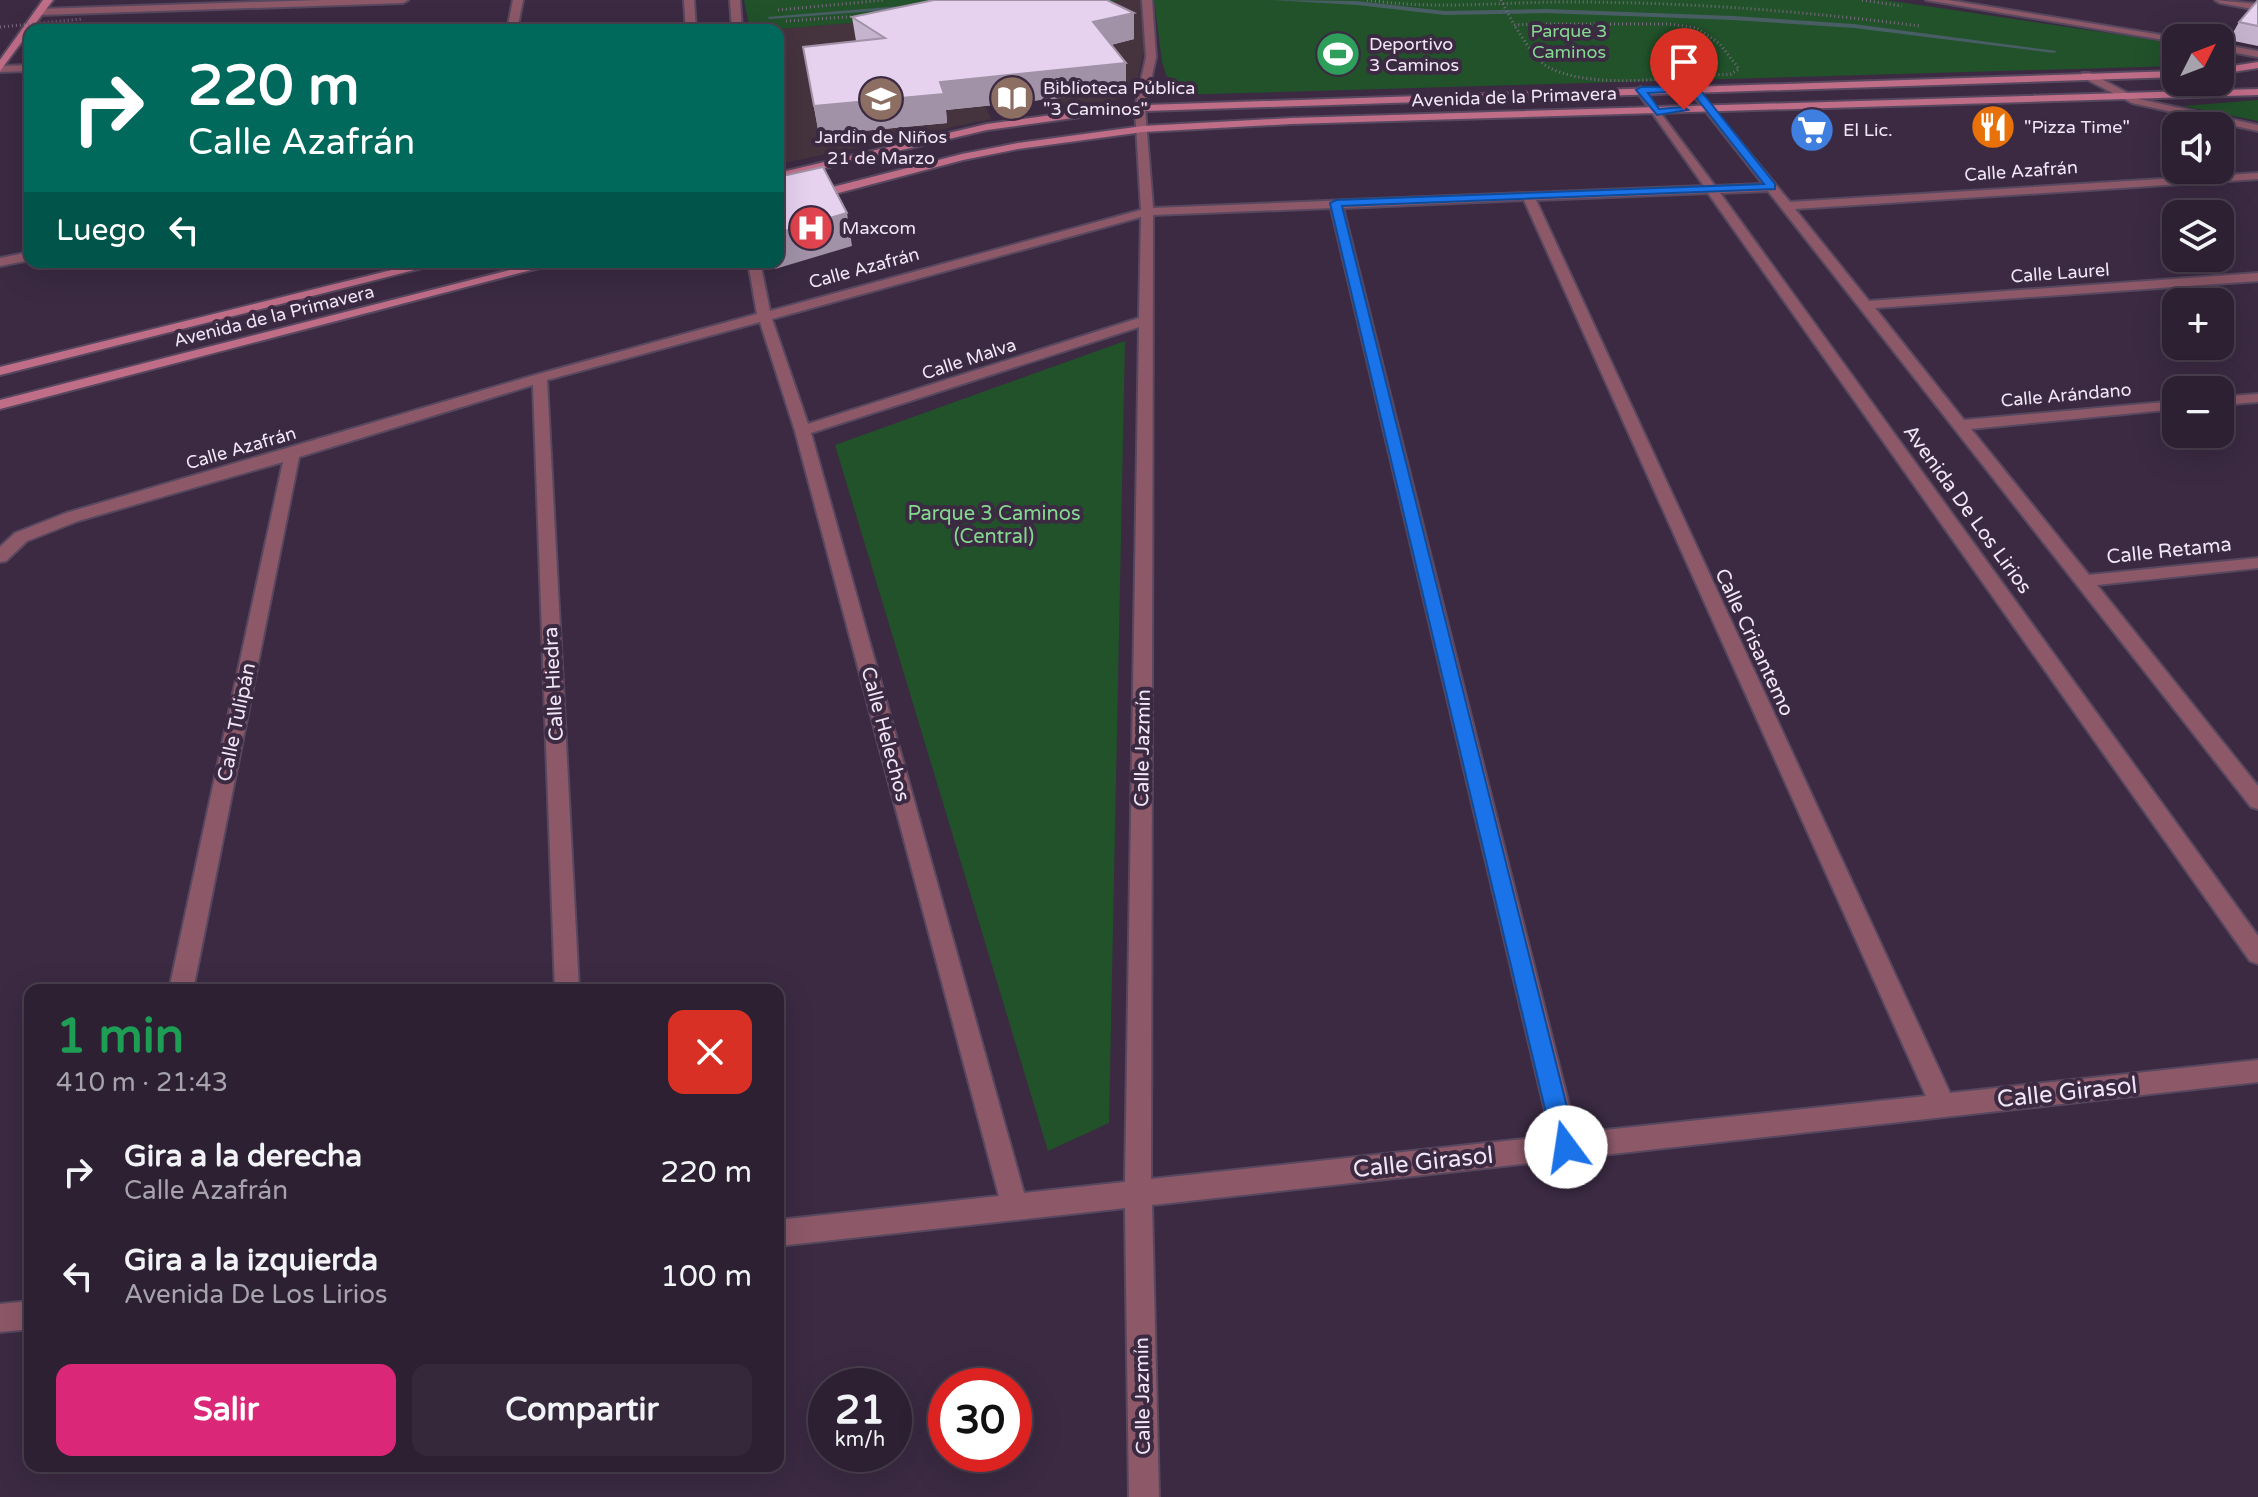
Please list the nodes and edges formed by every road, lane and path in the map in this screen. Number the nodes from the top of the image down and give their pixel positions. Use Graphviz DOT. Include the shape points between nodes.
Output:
graph roads {
  1 [pos="48,0"];
  2 [pos="403,0"];
  3 [pos="518,0"];
  4 [pos="689,0"];
  5 [pos="735,0"];
  6 [pos="885,0"];
  7 [pos="1147,0"];
  8 [pos="1367,0"];
  9 [pos="1931,0"];
  10 [pos="2220,0"];
  11 [pos="1502,1"];
  12 [pos="2258,7"];
  13 [pos="778,10"];
  14 [pos="39,12"];
  15 [pos="863,16"];
  16 [pos="82,19"];
  17 [pos="786,21"];
  18 [pos="31,24"];
  19 [pos="31,24"];
  20 [pos="513,24"];
  21 [pos="691,24"];
  22 [pos="737,24"];
  23 [pos="24,25"];
  24 [pos="1514,25"];
  25 [pos="0,27"];
  26 [pos="1926,27"];
  27 [pos="24,34"];
  28 [pos="2162,37"];
  29 [pos="2234,50"];
  30 [pos="2258,54"];
  31 [pos="2258,65"];
  32 [pos="24,68"];
  33 [pos="0,69"];
  34 [pos="2234,69"];
  35 [pos="2162,74"];
  36 [pos="2086,75"];
  37 [pos="1693,88"];
  38 [pos="1641,90"];
  39 [pos="2258,92"];
  40 [pos="2119,95"];
  41 [pos="1140,108"];
  42 [pos="1710,109"];
  43 [pos="1657,112"];
  44 [pos="2258,128"];
  45 [pos="1143,129"];
  46 [pos="784,175"];
  47 [pos="2258,176"];
  48 [pos="1711,187"];
  49 [pos="1772,187"];
  50 [pos="1528,196"];
  51 [pos="784,203"];
  52 [pos="1336,203"];
  53 [pos="1787,206"];
  54 [pos="1147,212"];
  55 [pos="24,257"];
  56 [pos="0,262"];
  57 [pos="416,268"];
  58 [pos="533,268"];
  59 [pos="755,268"];
  60 [pos="2258,277"];
  61 [pos="1865,305"];
  62 [pos="764,315"];
  63 [pos="1145,321"];
  64 [pos="0,371"];
  65 [pos="540,378"];
  66 [pos="2258,398"];
  67 [pos="2234,400"];
  68 [pos="0,405"];
  69 [pos="2162,406"];
  70 [pos="1960,425"];
  71 [pos="803,431"];
  72 [pos="292,454"];
  73 [pos="0,557"];
  74 [pos="2258,563"];
  75 [pos="2085,581"];
  76 [pos="2254,789"];
  77 [pos="2258,954"];
  78 [pos="182,984"];
  79 [pos="567,984"];
  80 [pos="2258,1071"];
  81 [pos="1943,1105"];
  82 [pos="1566,1147"];
  83 [pos="1138,1193"];
  84 [pos="1015,1207"];
  85 [pos="784,1232"];
  86 [pos="24,1316"];
  87 [pos="0,1318"];
  88 [pos="1144,1497"];
  1 -- 14 [label="street"];
  2 -- 14 [label="street"];
  3 -- 20 [label="street"];
  4 -- 21 [label="street"];
  5 -- 22 [label="street"];
  6 -- 13 [label="path"];
  7 -- 41 [label="street, Calle Jazmín" via="1151,57"];
  8 -- 11 [label="path" via="1456,7"];
  9 -- 28 [label="street"];
  10 -- 12 [label="street"];
  11 -- 24 [label="path, bridge"];
  11 -- 26 [label="path" via="1791,12"];
  14 -- 18 [label="street"];
  15 -- 17 [label="path"];
  16 -- 19 [label="path, bridge"];
  23 -- 25 [label="path, bridge"];
  24 -- 24 [label="path" via="1540,60 1568,73 1716,75 1739,69 1707,33 1684,25"];
  27 -- 33 [label="street"];
  29 -- 30 [label="street"];
  31 -- 34 [label="street"];
  32 -- 33 [label="street"];
  35 -- 36 [label="street, Avenida de la Primavera"];
  36 -- 37 [label="street, Avenida de la Primavera"];
  36 -- 40 [label="street"];
  37 -- 38 [label="street, Avenida de la Primavera"];
  37 -- 42 [label="street, Avenida De Los Lirios"];
  38 -- 41 [label="street, Avenida de la Primavera"];
  38 -- 43 [label="street, Avenida De Los Lirios"];
  39 -- 40 [label="street, Avenida de la Primavera"];
  40 -- 42 [label="street, Avenida de la Primavera"];
  40 -- 44 [label="street"];
  41 -- 45 [label="street, Calle Jazmín"];
  41 -- 46 [label="street, Avenida de la Primavera" via="987,127"];
  42 -- 43 [label="street, Avenida de la Primavera"];
  42 -- 49 [label="street, Avenida De Los Lirios"];
  43 -- 45 [label="street, Avenida de la Primavera"];
  43 -- 48 [label="street, Avenida De Los Lirios"];
  45 -- 51 [label="street, Avenida de la Primavera" via="962,157"];
  45 -- 54 [label="street, Calle Jazmín"];
  47 -- 53 [label="street, Calle Azafrán"];
  48 -- 49 [label="street, Calle Azafrán"];
  48 -- 50 [label="street, Calle Azafrán"];
  48 -- 77 [label="street, Avenida De Los Lirios"];
  49 -- 53 [label="street, Avenida De Los Lirios"];
  50 -- 52 [label="street, Calle Azafrán"];
  50 -- 81 [label="street, Calle Crisantemo"];
  52 -- 54 [label="street, Calle Azafrán"];
  52 -- 82 [label="street"];
  53 -- 61 [label="street, Avenida De Los Lirios"];
  54 -- 62 [label="street, Calle Azafrán"];
  54 -- 63 [label="street, Calle Jazmín"];
  55 -- 56 [label="street"];
  57 -- 64 [label="street, Avenida de la Primavera"];
  58 -- 68 [label="street, Avenida de la Primavera"];
  59 -- 62 [label="street, Calle Helechos"];
  60 -- 61 [label="street, Calle Laurel"];
  61 -- 70 [label="street, Avenida De Los Lirios"];
  62 -- 65 [label="street, Calle Azafrán"];
  62 -- 71 [label="street, Calle Helechos"];
  63 -- 71 [label="street, Calle Malva"];
  63 -- 83 [label="street, Calle Jazmín"];
  65 -- 72 [label="street, Calle Azafrán"];
  65 -- 79 [label="street, Calle Hiedra"];
  66 -- 67 [label="street"];
  69 -- 70 [label="street, Calle Arándano"];
  70 -- 75 [label="street, Avenida De Los Lirios"];
  71 -- 84 [label="street, Calle Helechos"];
  72 -- 73 [label="street, Calle Azafrán" via="47,525 21,537"];
  72 -- 78 [label="street, Calle Tulipán"];
  74 -- 75 [label="street, Calle Retama"];
  75 -- 76 [label="street, Avenida De Los Lirios"];
  80 -- 81 [label="street, Calle Girasol"];
  81 -- 82 [label="street, Calle Girasol"];
  82 -- 83 [label="street, Calle Girasol"];
  83 -- 84 [label="street, Calle Girasol"];
  83 -- 88 [label="street, Calle Jazmín"];
  84 -- 85 [label="street, Calle Girasol"];
  86 -- 87 [label="street"];
}
